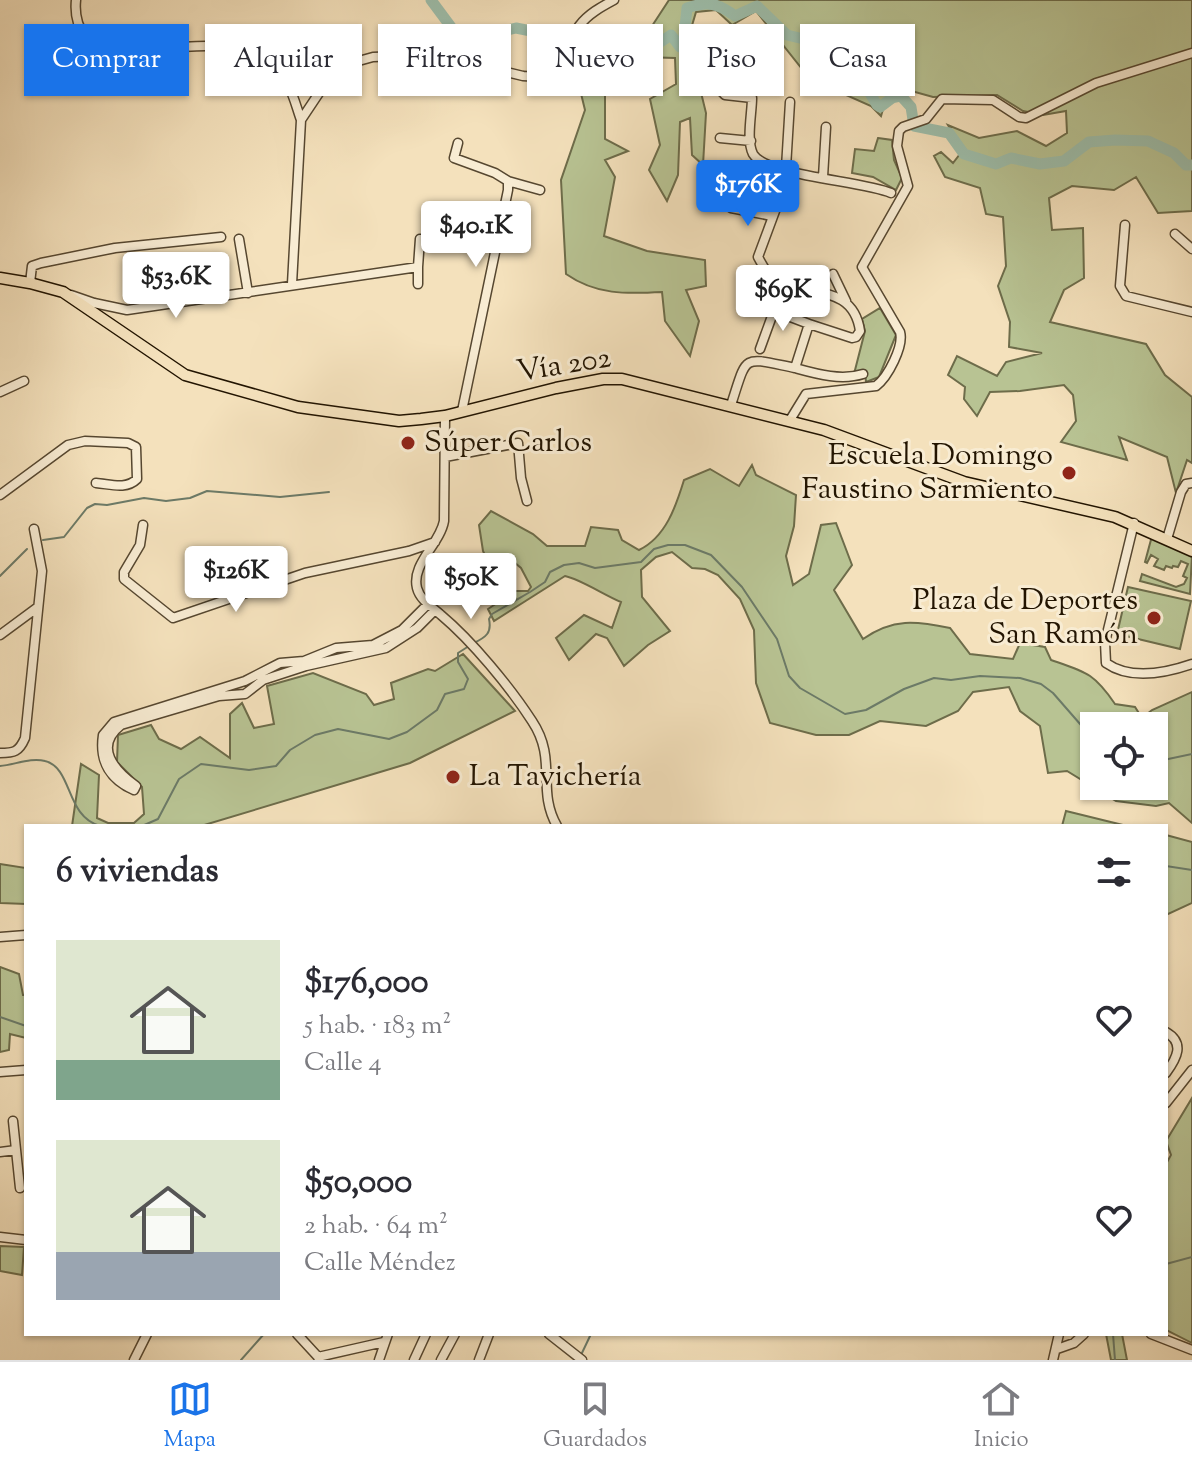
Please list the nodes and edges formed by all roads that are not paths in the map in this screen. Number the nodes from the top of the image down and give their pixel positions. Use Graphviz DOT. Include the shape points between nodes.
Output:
graph roads {
  1 [pos="76,0"];
  2 [pos="614,0"];
  3 [pos="205,48"];
  4 [pos="1192,53"];
  5 [pos="362,60"];
  6 [pos="292,96"];
  7 [pos="317,96"];
  8 [pos="734,96"];
  9 [pos="790,102"];
  10 [pos="301,120"];
  11 [pos="826,127"];
  12 [pos="720,138"];
  13 [pos="751,141"];
  14 [pos="458,143"];
  15 [pos="786,172"];
  16 [pos="823,177"];
  17 [pos="508,181"];
  18 [pos="540,190"];
  19 [pos="891,193"];
  20 [pos="731,208"];
  21 [pos="772,216"];
  22 [pos="1125,225"];
  23 [pos="1175,234"];
  24 [pos="221,237"];
  25 [pos="239,239"];
  26 [pos="420,239"];
  27 [pos="1192,249"];
  28 [pos="418,267"];
  29 [pos="833,274"];
  30 [pos="0,278"];
  31 [pos="30,283"];
  32 [pos="292,284"];
  33 [pos="418,284"];
  34 [pos="63,292"];
  35 [pos="248,293"];
  36 [pos="846,301"];
  37 [pos="1192,312"];
  38 [pos="809,324"];
  39 [pos="760,349"];
  40 [pos="795,368"];
  41 [pos="863,374"];
  42 [pos="24,381"];
  43 [pos="0,392"];
  44 [pos="731,405"];
  45 [pos="462,411"];
  46 [pos="445,416"];
  47 [pos="790,420"];
  48 [pos="445,457"];
  49 [pos="96,483"];
  50 [pos="1192,483"];
  51 [pos="0,495"];
  52 [pos="527,501"];
  53 [pos="1134,523"];
  54 [pos="143,525"];
  55 [pos="34,529"];
  56 [pos="1167,539"];
  57 [pos="436,542"];
  58 [pos="1192,551"];
  59 [pos="38,607"];
  60 [pos="431,607"];
  61 [pos="0,635"];
  62 [pos="1192,664"];
  63 [pos="0,753"];
  64 [pos="556,824"];
  65 [pos="24,935"];
  66 [pos="0,937"];
  67 [pos="1168,1034"];
  68 [pos="24,1070"];
  69 [pos="1192,1070"];
  70 [pos="1168,1071"];
  71 [pos="0,1072"];
  72 [pos="1183,1081"];
  73 [pos="1168,1100"];
  74 [pos="13,1121"];
  75 [pos="16,1150"];
  76 [pos="0,1152"];
  77 [pos="20,1188"];
  78 [pos="0,1237"];
  79 [pos="24,1240"];
  80 [pos="146,1336"];
  81 [pos="299,1336"];
  82 [pos="425,1336"];
  83 [pos="454,1336"];
  84 [pos="488,1336"];
  85 [pos="552,1336"];
  86 [pos="1059,1336"];
  87 [pos="1082,1336"];
  88 [pos="1156,1336"];
  89 [pos="386,1338"];
  90 [pos="1057,1349"];
  91 [pos="1192,1350"];
  92 [pos="319,1358"];
  93 [pos="134,1360"];
  94 [pos="379,1360"];
  95 [pos="414,1360"];
  96 [pos="441,1360"];
  97 [pos="479,1360"];
  98 [pos="582,1360"];
  99 [pos="1053,1360"];
  1 -- 3 [label="street" via="81,29 98,51 118,55"];
  2 -- 5 [label="street" via="587,17 554,67 541,77 426,56"];
  4 -- 47 [label="street" via="1096,83 1032,117 1019,117 993,100 950,98 942,99 922,121 899,131 897,146 908,186 862,267 900,332 900,344 876,386 806,394"];
  6 -- 10 [label="street"];
  7 -- 10 [label="street"];
  8 -- 13 [label="street" via="752,98"];
  9 -- 15 [label="street"];
  10 -- 32 [label="street"];
  11 -- 16 [label="street"];
  12 -- 13 [label="street"];
  13 -- 15 [label="street" via="758,159"];
  14 -- 17 [label="street" via="454,158"];
  15 -- 16 [label="street"];
  15 -- 21 [label="street"];
  16 -- 19 [label="street"];
  17 -- 18 [label="street"];
  17 -- 45 [label="street"];
  20 -- 21 [label="street"];
  21 -- 36 [label="street" via="758,257 767,272 774,279"];
  22 -- 37 [label="street" via="1122,292"];
  23 -- 27 [label="street"];
  24 -- 31 [label="street" via="115,248 41,263 32,266"];
  25 -- 35 [label="street"];
  26 -- 28 [label="street"];
  28 -- 32 [label="street"];
  28 -- 33 [label="street"];
  29 -- 36 [label="street"];
  30 -- 31 [label="main road, Vía 202"];
  31 -- 34 [label="main road, Vía 202"];
  32 -- 35 [label="street"];
  34 -- 35 [label="street" via="127,310"];
  34 -- 46 [label="main road, Vía 202" via="169,366 209,383 298,407 381,419"];
  36 -- 38 [label="street" via="859,325 856,337"];
  38 -- 39 [label="street" via="775,314"];
  38 -- 40 [label="street"];
  40 -- 41 [label="street" via="826,376"];
  40 -- 44 [label="street" via="750,361"];
  42 -- 43 [label="street"];
  44 -- 45 [label="main road, Vía 202" via="612,378"];
  44 -- 47 [label="main road, Vía 202"];
  45 -- 46 [label="main road, Vía 202"];
  46 -- 48 [label="street"];
  47 -- 53 [label="main road, Vía 202" via="964,482"];
  48 -- 52 [label="street" via="518,443"];
  48 -- 57 [label="street" via="444,521"];
  49 -- 51 [label="street" via="133,483 136,447 85,441 68,445"];
  50 -- 56 [label="street" via="1181,492"];
  53 -- 56 [label="main road, Vía 202"];
  53 -- 62 [label="street" via="1105,642 1106,663 1155,674"];
  54 -- 57 [label="street" via="124,579 173,618 305,573"];
  55 -- 59 [label="street" via="42,571"];
  56 -- 58 [label="main road, Vía 202"];
  57 -- 60 [label="street" via="417,577 419,593"];
  59 -- 61 [label="street"];
  59 -- 63 [label="street" via="25,738 14,753"];
  60 -- 60 [label="street" via="373,645 336,648 304,661 280,663 245,681 114,722 103,735 106,767 134,791 136,786 110,760 111,737 121,725 219,696 245,694 263,680 306,666 386,648 417,628"];
  60 -- 64 [label="street" via="475,649 533,722 547,753 547,802"];
  65 -- 66 [label="street"];
  67 -- 70 [label="street" via="1177,1042 1178,1054"];
  68 -- 71 [label="street"];
  69 -- 72 [label="street"];
  70 -- 72 [label="street"];
  72 -- 73 [label="street"];
  74 -- 75 [label="street"];
  75 -- 76 [label="street"];
  75 -- 77 [label="street"];
  78 -- 79 [label="street"];
  80 -- 93 [label="street"];
  81 -- 92 [label="street"];
  82 -- 95 [label="street"];
  83 -- 96 [label="street"];
  84 -- 97 [label="street"];
  85 -- 98 [label="street"];
  86 -- 90 [label="street"];
  87 -- 90 [label="street"];
  88 -- 91 [label="street"];
  89 -- 92 [label="street"];
  89 -- 94 [label="street"];
  90 -- 99 [label="street"];
}
